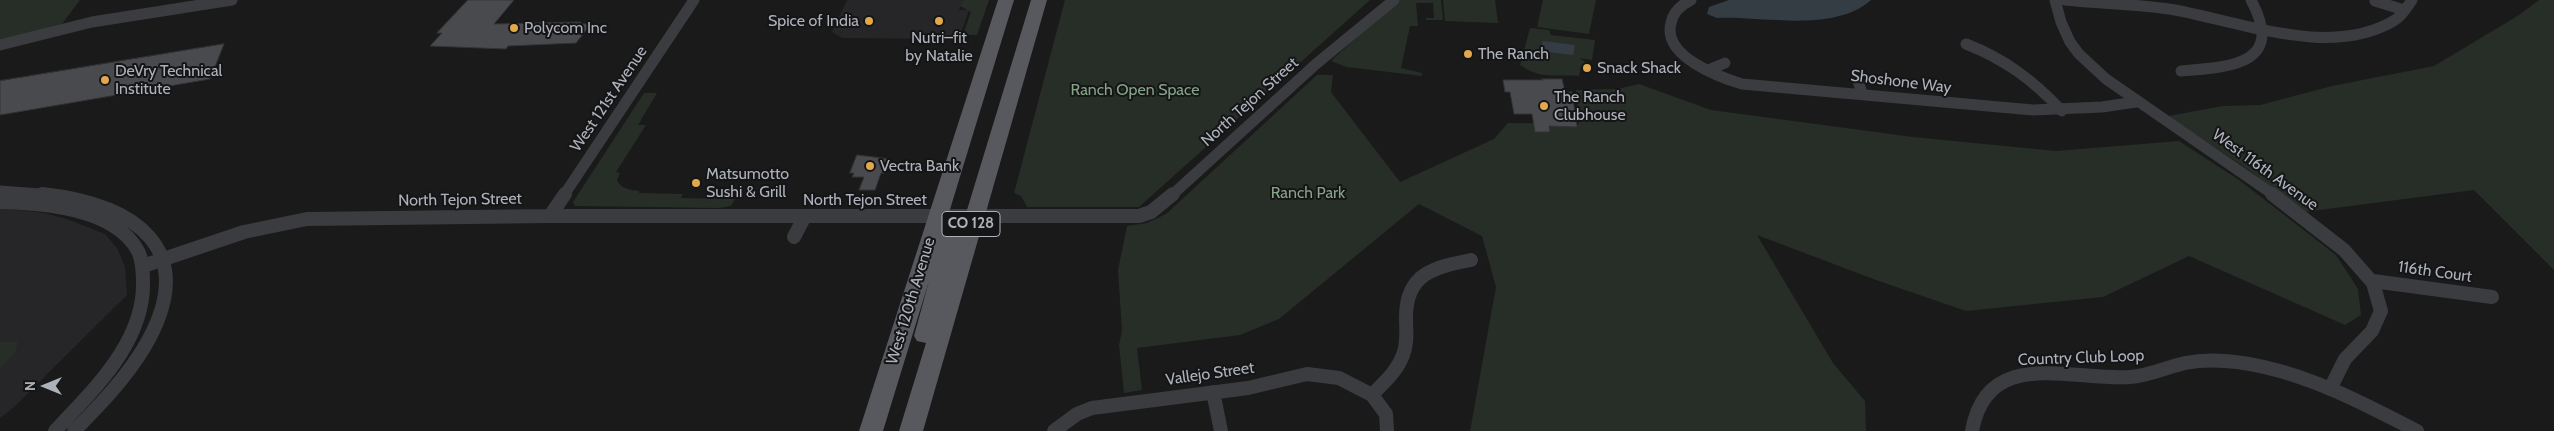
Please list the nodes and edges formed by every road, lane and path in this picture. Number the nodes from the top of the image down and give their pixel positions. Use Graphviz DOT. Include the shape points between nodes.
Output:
graph roads {
  1 [pos="232,0"];
  2 [pos="694,0"];
  3 [pos="1006,0"];
  4 [pos="1039,0"];
  5 [pos="1394,0"];
  6 [pos="1691,0"];
  7 [pos="2055,0"];
  8 [pos="2064,0"];
  9 [pos="2251,0"];
  10 [pos="2412,0"];
  11 [pos="2375,2"];
  12 [pos="2137,3"];
  13 [pos="2404,10"];
  14 [pos="2262,30"];
  15 [pos="1966,44"];
  16 [pos="0,45"];
  17 [pos="1725,63"];
  18 [pos="1708,70"];
  19 [pos="2181,71"];
  20 [pos="1857,78"];
  21 [pos="1862,93"];
  22 [pos="2136,102"];
  23 [pos="2062,111"];
  24 [pos="0,191"];
  25 [pos="0,202"];
  26 [pos="550,216"];
  27 [pos="805,216"];
  28 [pos="937,216"];
  29 [pos="974,217"];
  30 [pos="794,238"];
  31 [pos="163,259"];
  32 [pos="1471,260"];
  33 [pos="143,266"];
  34 [pos="2373,282"];
  35 [pos="2492,297"];
  36 [pos="2330,389"];
  37 [pos="1213,392"];
  38 [pos="1372,396"];
  39 [pos="919,402"];
  40 [pos="55,431"];
  41 [pos="74,431"];
  42 [pos="871,431"];
  43 [pos="911,431"];
  44 [pos="1054,431"];
  45 [pos="1221,431"];
  46 [pos="1387,431"];
  47 [pos="1972,431"];
  48 [pos="2417,431"];
  1 -- 16 [label="street" via="92,22"];
  2 -- 26 [label="street, West 121st Avenue"];
  3 -- 28 [label="main road, West 120th Avenue / CO 128"];
  4 -- 29 [label="main road, CO 128"];
  5 -- 29 [label="street, North Tejon Street" via="1316,64 1151,212 1120,217"];
  6 -- 18 [label="street, Shoshone Way" via="1677,9 1670,21 1670,32 1674,43 1687,57"];
  7 -- 22 [label="street, West 116th Avenue" via="2061,27 2080,55 2102,78"];
  8 -- 12 [label="street"];
  9 -- 14 [label="street"];
  10 -- 13 [label="street"];
  11 -- 13 [label="street"];
  12 -- 14 [label="street"];
  13 -- 14 [label="street" via="2388,24 2353,34 2299,35"];
  14 -- 19 [label="street" via="2263,42 2242,61 2221,67"];
  15 -- 23 [label="street" via="2017,68"];
  17 -- 18 [label="street"];
  18 -- 21 [label="street, Shoshone Way" via="1757,86"];
  20 -- 21 [label="street"];
  21 -- 23 [label="street, Shoshone Way" via="2007,110"];
  22 -- 23 [label="street, Shoshone Way"];
  22 -- 34 [label="street, West 116th Avenue" via="2296,212 2349,253"];
  24 -- 31 [label="street" via="52,194 105,205 140,225 152,238"];
  25 -- 33 [label="street" via="38,204 96,218 117,229 137,249"];
  26 -- 27 [label="street, North Tejon Street"];
  26 -- 31 [label="street, North Tejon Street" via="292,221 237,234"];
  27 -- 28 [label="street, North Tejon Street"];
  27 -- 30 [label="street"];
  28 -- 29 [label="street, North Tejon Street"];
  28 -- 39 [label="main road" via="950,232 950,239 924,342"];
  28 -- 42 [label="main road, West 120th Avenue / CO 128"];
  29 -- 39 [label="main road, CO 128"];
  31 -- 33 [label="street, North Tejon Street"];
  31 -- 41 [label="street" via="166,290 160,314 143,348 128,370"];
  32 -- 38 [label="street" via="1432,269 1413,285 1407,298 1407,337 1403,356"];
  33 -- 40 [label="street" via="143,293 128,340 96,386"];
  34 -- 35 [label="street, 116th Court"];
  34 -- 36 [label="street, West 116th Avenue" via="2382,304 2378,321 2345,359"];
  36 -- 47 [label="street, Country Club Loop" via="2265,367 2216,361 2193,361 2131,376 2030,374 2008,379 1991,389 1977,410"];
  36 -- 48 [label="street, Country Club Loop"];
  37 -- 38 [label="street, Vallejo Street" via="1250,388 1288,377 1314,374 1341,378"];
  37 -- 44 [label="street, Vallejo Street" via="1092,408 1077,414"];
  37 -- 45 [label="street"];
  38 -- 46 [label="street" via="1386,414"];
  39 -- 43 [label="main road, CO 128"];
}
